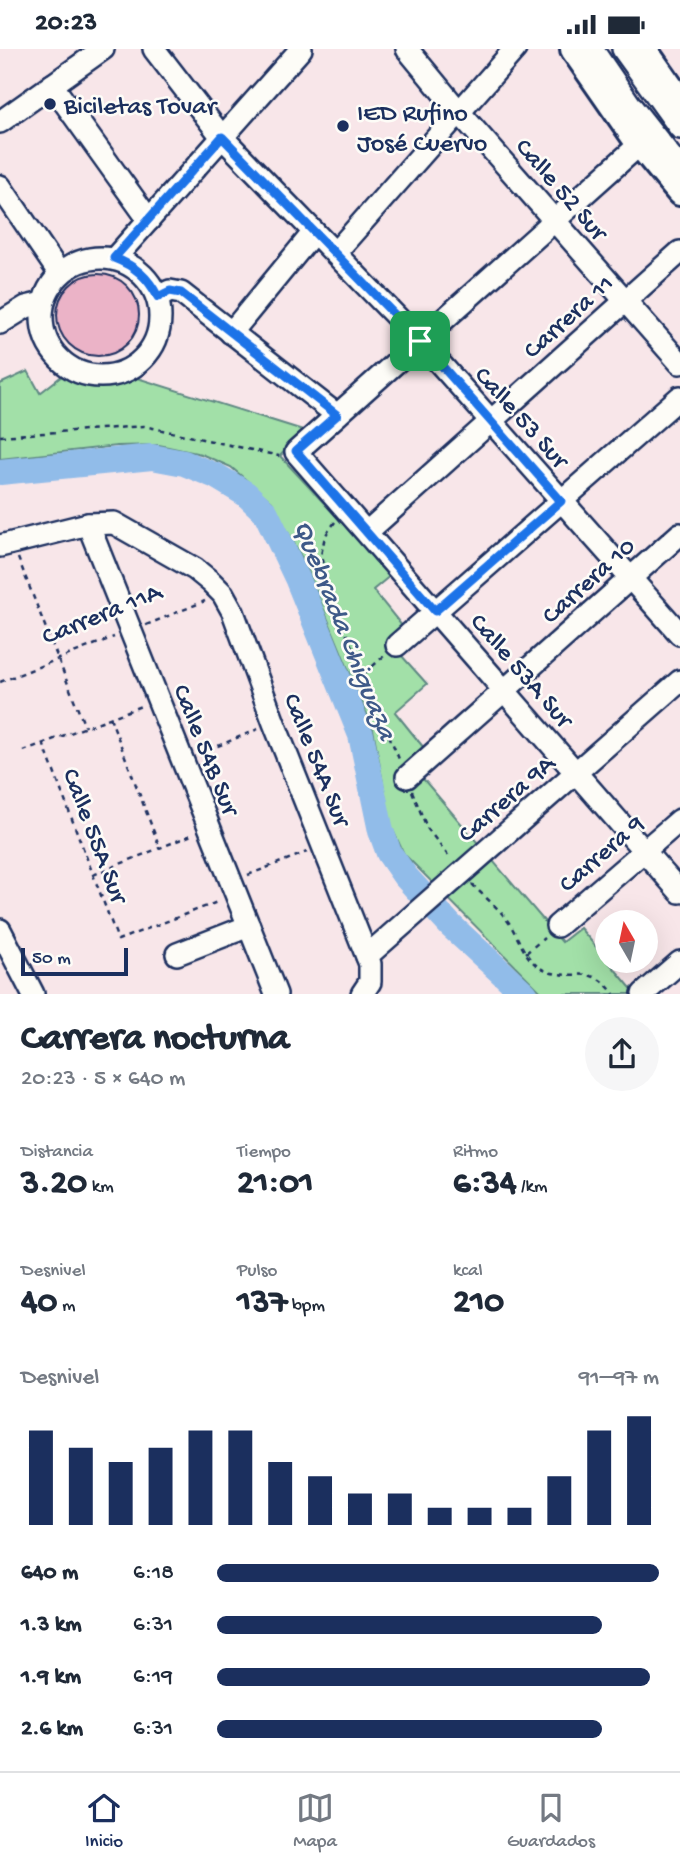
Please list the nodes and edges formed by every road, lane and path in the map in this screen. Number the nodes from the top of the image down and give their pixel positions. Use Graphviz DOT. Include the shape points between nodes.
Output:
graph roads {
  1 [pos="103,49"];
  2 [pos="155,49"];
  3 [pos="301,49"];
  4 [pos="407,49"];
  5 [pos="515,49"];
  6 [pos="574,49"];
  7 [pos="592,49"];
  8 [pos="623,49"];
  9 [pos="643,49"];
  10 [pos="52,85"];
  11 [pos="680,102"];
  12 [pos="459,113"];
  13 [pos="0,122"];
  14 [pos="680,128"];
  15 [pos="222,137"];
  16 [pos="640,144"];
  17 [pos="680,168"];
  18 [pos="0,186"];
  19 [pos="680,192"];
  20 [pos="149,220"];
  21 [pos="555,221"];
  22 [pos="314,232"];
  23 [pos="680,252"];
  24 [pos="335,253"];
  25 [pos="114,258"];
  26 [pos="60,274"];
  27 [pos="158,297"];
  28 [pos="625,301"];
  29 [pos="43,303"];
  30 [pos="0,323"];
  31 [pos="231,333"];
  32 [pos="420,341"];
  33 [pos="680,363"];
  34 [pos="680,397"];
  35 [pos="337,415"];
  36 [pos="491,421"];
  37 [pos="0,436"];
  38 [pos="296,451"];
  39 [pos="561,501"];
  40 [pos="88,524"];
  41 [pos="366,532"];
  42 [pos="680,534"];
  43 [pos="6,545"];
  44 [pos="195,569"];
  45 [pos="630,578"];
  46 [pos="223,594"];
  47 [pos="435,611"];
  48 [pos="131,631"];
  49 [pos="680,635"];
  50 [pos="397,645"];
  51 [pos="58,659"];
  52 [pos="364,674"];
  53 [pos="680,681"];
  54 [pos="0,682"];
  55 [pos="504,690"];
  56 [pos="158,699"];
  57 [pos="110,717"];
  58 [pos="274,723"];
  59 [pos="85,727"];
  60 [pos="43,743"];
  61 [pos="23,751"];
  62 [pos="183,761"];
  63 [pos="575,772"];
  64 [pos="407,777"];
  65 [pos="680,820"];
  66 [pos="210,828"];
  67 [pos="323,846"];
  68 [pos="160,848"];
  69 [pos="644,851"];
  70 [pos="93,875"];
  71 [pos="234,888"];
  72 [pos="680,892"];
  73 [pos="249,926"];
  74 [pos="557,926"];
  75 [pos="0,930"];
  76 [pos="526,953"];
  77 [pos="177,954"];
  78 [pos="367,956"];
  79 [pos="680,962"];
  80 [pos="366,988"];
  81 [pos="33,994"];
  82 [pos="276,994"];
  83 [pos="643,994"];
  1 -- 10 [label="street"];
  2 -- 15 [label="street, Calle 53 Sur"];
  3 -- 15 [label="street"];
  4 -- 12 [label="street, Calle 52 Sur"];
  5 -- 12 [label="street"];
  6 -- 16 [label="main road"];
  7 -- 17 [label="street"];
  8 -- 14 [label="street"];
  9 -- 11 [label="main road"];
  10 -- 13 [label="street"];
  10 -- 20 [label="street"];
  12 -- 21 [label="street, Calle 52 Sur"];
  12 -- 24 [label="street"];
  15 -- 20 [label="street"];
  15 -- 22 [label="street, Calle 53 Sur"];
  16 -- 19 [label="main road"];
  16 -- 21 [label="street"];
  18 -- 26 [label="street"];
  20 -- 25 [label="street"];
  21 -- 28 [label="street, Calle 52 Sur"];
  21 -- 32 [label="street"];
  22 -- 24 [label="street, Calle 53 Sur"];
  22 -- 31 [label="street"];
  23 -- 28 [label="street, Carrera 11"];
  24 -- 32 [label="street, Calle 53 Sur"];
  25 -- 26 [label="street" via="80,261"];
  25 -- 27 [label="street" via="136,268"];
  26 -- 29 [label="street"];
  27 -- 29 [label="street" via="159,331 143,359 113,375 96,376 79,372 53,352 41,320"];
  27 -- 31 [label="street" via="178,292"];
  28 -- 33 [label="street, Calle 52 Sur"];
  28 -- 36 [label="street, Carrera 11"];
  29 -- 30 [label="street" via="26,307"];
  31 -- 35 [label="street"];
  32 -- 35 [label="street"];
  32 -- 36 [label="street, Calle 53 Sur"];
  34 -- 39 [label="street"];
  35 -- 38 [label="street"];
  36 -- 39 [label="street, Calle 53 Sur"];
  36 -- 41 [label="street, Carrera 11"];
  37 -- 38 [label="path" via="144,426 279,456"];
  38 -- 41 [label="street, Calle 53A Sur"];
  39 -- 45 [label="street, Calle 53 Sur"];
  39 -- 47 [label="street"];
  40 -- 43 [label="street, Carrera 11A"];
  40 -- 44 [label="street, Carrera 11A" via="123,526"];
  40 -- 48 [label="street, Calle 54B Sur"];
  41 -- 47 [label="street, Calle 53A Sur"];
  42 -- 45 [label="street, Carrera 10"];
  43 -- 51 [label="path"];
  44 -- 46 [label="street, Calle 54A Sur"];
  45 -- 49 [label="street, Calle 53 Sur"];
  45 -- 55 [label="street, Carrera 10"];
  46 -- 48 [label="path, Carrera 11A"];
  46 -- 58 [label="street, Calle 54A Sur"];
  47 -- 50 [label="street"];
  47 -- 55 [label="street, Calle 53A Sur"];
  48 -- 51 [label="path, Carrera 11A"];
  48 -- 56 [label="street, Calle 54B Sur"];
  50 -- 52 [label="path"];
  51 -- 54 [label="path, Carrera 11A"];
  51 -- 59 [label="path"];
  53 -- 63 [label="street, Carrera 9A"];
  55 -- 63 [label="street, Calle 53A Sur"];
  55 -- 64 [label="street, Carrera 10"];
  56 -- 57 [label="path"];
  56 -- 62 [label="street, Calle 54B Sur"];
  57 -- 59 [label="path"];
  57 -- 68 [label="path"];
  58 -- 62 [label="path"];
  58 -- 67 [label="street, Calle 54A Sur"];
  59 -- 60 [label="path"];
  60 -- 61 [label="path"];
  60 -- 70 [label="path, Calle 55A Sur"];
  62 -- 66 [label="street, Calle 54B Sur"];
  63 -- 69 [label="street, Calle 53A Sur"];
  63 -- 78 [label="street, Carrera 9A"];
  65 -- 69 [label="street, Carrera 9"];
  66 -- 68 [label="path"];
  66 -- 71 [label="street, Calle 54B Sur"];
  67 -- 71 [label="path"];
  67 -- 78 [label="street, Calle 54A Sur"];
  68 -- 70 [label="path"];
  69 -- 72 [label="street, Calle 53A Sur"];
  69 -- 74 [label="street, Carrera 9"];
  70 -- 71 [label="path, Calle 55A Sur" via="118,940"];
  71 -- 73 [label="street, Calle 54B Sur"];
  73 -- 77 [label="street"];
  73 -- 82 [label="street, Calle 54B Sur"];
  74 -- 76 [label="path"];
  75 -- 81 [label="street"];
  78 -- 80 [label="street, Calle 54A Sur"];
  79 -- 83 [label="street"];
}
